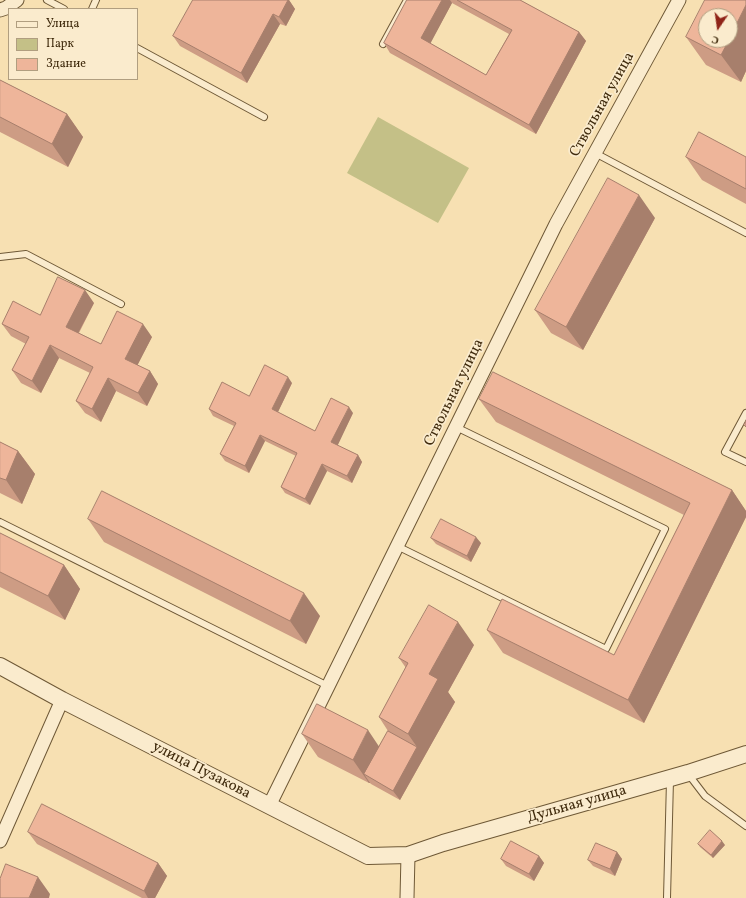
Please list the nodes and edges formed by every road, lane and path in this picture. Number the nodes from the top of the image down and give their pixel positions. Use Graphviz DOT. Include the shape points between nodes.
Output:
graph roads {
  1 [pos="17,0"];
  2 [pos="47,0"];
  3 [pos="407,0"];
  4 [pos="679,0"];
  5 [pos="62,8"];
  6 [pos="0,10"];
  7 [pos="383,44"];
  8 [pos="138,49"];
  9 [pos="264,117"];
  10 [pos="595,153"];
  11 [pos="746,233"];
  12 [pos="0,258"];
  13 [pos="121,304"];
  14 [pos="746,413"];
  15 [pos="456,426"];
  16 [pos="746,462"];
  17 [pos="0,522"];
  18 [pos="397,546"];
  19 [pos="0,666"];
  20 [pos="328,686"];
  21 [pos="62,700"];
  22 [pos="746,754"];
  23 [pos="688,773"];
  24 [pos="670,778"];
  25 [pos="269,806"];
  26 [pos="746,826"];
  27 [pos="0,841"];
  28 [pos="408,855"];
  29 [pos="407,898"];
  30 [pos="666,898"];
  1 -- 6 [label="street"];
  2 -- 5 [label="lane"];
  3 -- 7 [label="lane"];
  4 -- 10 [label="street, Ствольная улица"];
  8 -- 9 [label="lane"];
  10 -- 11 [label="lane"];
  10 -- 15 [label="street, Ствольная улица" via="556,224"];
  12 -- 13 [label="lane" via="26,254"];
  14 -- 16 [label="lane" via="725,452"];
  15 -- 18 [label="street, Ствольная улица"];
  15 -- 18 [label="lane" via="664,529 606,649"];
  17 -- 20 [label="lane"];
  18 -- 20 [label="street, Ствольная улица"];
  19 -- 21 [label="street, улица Пузакова"];
  20 -- 25 [label="street, Ствольная улица"];
  21 -- 25 [label="street, улица Пузакова"];
  21 -- 27 [label="street"];
  22 -- 23 [label="street, Дульная улица"];
  23 -- 24 [label="street, Дульная улица"];
  23 -- 26 [label="lane" via="704,796"];
  24 -- 28 [label="street, Дульная улица" via="443,842"];
  24 -- 30 [label="lane"];
  25 -- 28 [label="street, улица Пузакова" via="368,856"];
  28 -- 29 [label="street"];
}
